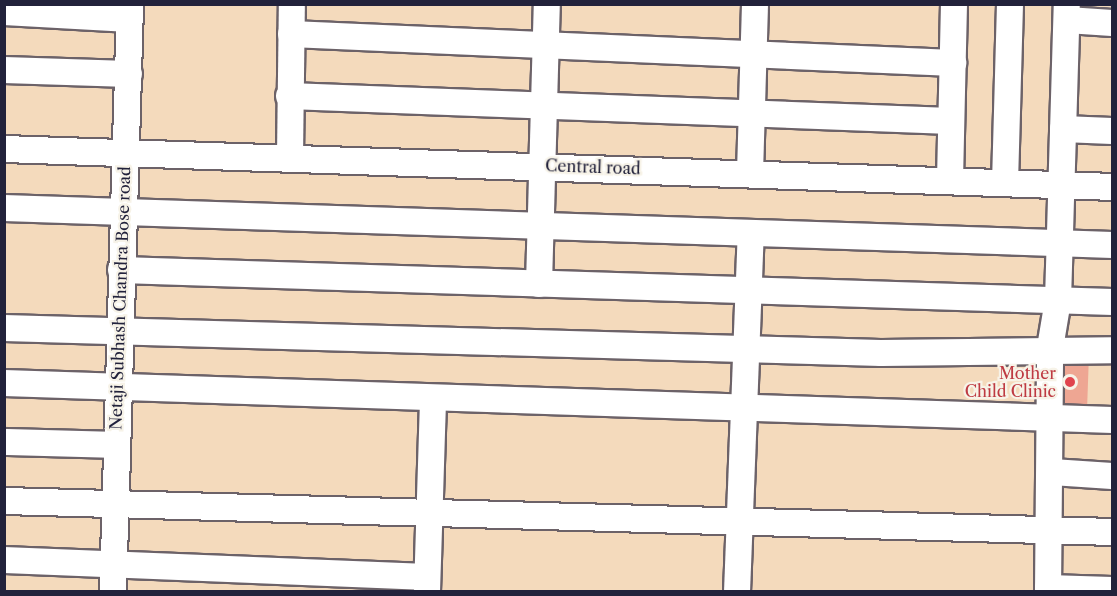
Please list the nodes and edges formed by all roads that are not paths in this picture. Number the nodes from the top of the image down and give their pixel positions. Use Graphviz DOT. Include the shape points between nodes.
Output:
graph roads {
  1 [pos="292,4"];
  2 [pos="547,4"];
  3 [pos="755,4"];
  4 [pos="954,4"];
  5 [pos="1010,4"];
  6 [pos="4,12"];
  7 [pos="130,12"];
  8 [pos="1067,12"];
  9 [pos="1113,23"];
  10 [pos="291,34"];
  11 [pos="546,44"];
  12 [pos="753,55"];
  13 [pos="952,63"];
  14 [pos="4,70"];
  15 [pos="129,74"];
  16 [pos="290,96"];
  17 [pos="543,105"];
  18 [pos="752,114"];
  19 [pos="951,121"];
  20 [pos="1063,129"];
  21 [pos="1113,131"];
  22 [pos="4,149"];
  23 [pos="125,152"];
  24 [pos="290,157"];
  25 [pos="541,165"];
  26 [pos="750,173"];
  27 [pos="950,180"];
  28 [pos="1005,183"];
  29 [pos="1062,185"];
  30 [pos="1113,187"];
  31 [pos="4,208"];
  32 [pos="123,211"];
  33 [pos="540,222"];
  34 [pos="751,235"];
  35 [pos="1060,244"];
  36 [pos="1113,246"];
  37 [pos="121,270"];
  38 [pos="538,284"];
  39 [pos="748,291"];
  40 [pos="1058,300"];
  41 [pos="1113,302"];
  42 [pos="119,327"];
  43 [pos="4,328"];
  44 [pos="746,348"];
  45 [pos="1050,348"];
  46 [pos="1113,350"];
  47 [pos="4,383"];
  48 [pos="117,384"];
  49 [pos="433,399"];
  50 [pos="744,409"];
  51 [pos="1049,418"];
  52 [pos="1113,420"];
  53 [pos="4,442"];
  54 [pos="115,445"];
  55 [pos="1052,471"];
  56 [pos="1113,476"];
  57 [pos="4,501"];
  58 [pos="114,504"];
  59 [pos="429,511"];
  60 [pos="740,518"];
  61 [pos="1050,529"];
  62 [pos="1113,532"];
  63 [pos="4,560"];
  64 [pos="113,564"];
  65 [pos="427,584"];
  66 [pos="1048,590"];
  67 [pos="1113,590"];
  68 [pos="113,591"];
  69 [pos="737,591"];
  1 -- 10 [label="street"];
  2 -- 11 [label="street"];
  3 -- 12 [label="street"];
  4 -- 13 [label="street"];
  5 -- 28 [label="street"];
  6 -- 7 [label="street"];
  7 -- 15 [label="street, Netaji Subhash Chandra Bose road"];
  8 -- 9 [label="street"];
  8 -- 20 [label="street"];
  10 -- 11 [label="street"];
  10 -- 16 [label="street"];
  11 -- 12 [label="street"];
  11 -- 17 [label="street"];
  12 -- 13 [label="street"];
  12 -- 18 [label="street"];
  13 -- 19 [label="street"];
  14 -- 15 [label="street"];
  15 -- 23 [label="street, Netaji Subhash Chandra Bose road"];
  16 -- 17 [label="street"];
  16 -- 24 [label="street"];
  17 -- 18 [label="street"];
  17 -- 25 [label="street"];
  18 -- 19 [label="street"];
  18 -- 26 [label="street"];
  19 -- 27 [label="street"];
  20 -- 21 [label="street"];
  20 -- 29 [label="street"];
  22 -- 23 [label="street, Central road"];
  23 -- 24 [label="street, Central road"];
  23 -- 32 [label="street, Netaji Subhash Chandra Bose road"];
  24 -- 25 [label="street, Central road"];
  25 -- 26 [label="street, Central road"];
  25 -- 33 [label="street"];
  26 -- 27 [label="street, Central road"];
  27 -- 28 [label="street, Central road"];
  28 -- 29 [label="street, Central road"];
  29 -- 30 [label="street, Central road"];
  29 -- 35 [label="street"];
  31 -- 32 [label="street"];
  32 -- 33 [label="street"];
  32 -- 37 [label="street, Netaji Subhash Chandra Bose road"];
  33 -- 34 [label="street"];
  33 -- 38 [label="street"];
  34 -- 35 [label="street"];
  34 -- 39 [label="street"];
  35 -- 36 [label="street"];
  35 -- 40 [label="street"];
  37 -- 38 [label="street"];
  37 -- 42 [label="street, Netaji Subhash Chandra Bose road"];
  38 -- 39 [label="street"];
  39 -- 40 [label="street"];
  39 -- 44 [label="street"];
  40 -- 41 [label="street"];
  40 -- 45 [label="street"];
  42 -- 43 [label="street"];
  42 -- 44 [label="street"];
  42 -- 48 [label="street, Netaji Subhash Chandra Bose road"];
  44 -- 45 [label="street" via="881,353"];
  44 -- 50 [label="street"];
  45 -- 46 [label="street"];
  45 -- 51 [label="street"];
  47 -- 48 [label="street"];
  48 -- 49 [label="street"];
  48 -- 54 [label="street, Netaji Subhash Chandra Bose road"];
  49 -- 50 [label="street"];
  49 -- 59 [label="street"];
  50 -- 51 [label="street"];
  50 -- 60 [label="street"];
  51 -- 52 [label="street"];
  51 -- 55 [label="street"];
  53 -- 54 [label="street"];
  54 -- 58 [label="street, Netaji Subhash Chandra Bose road"];
  55 -- 56 [label="street"];
  55 -- 61 [label="street"];
  57 -- 58 [label="street"];
  58 -- 59 [label="street"];
  58 -- 64 [label="street, Netaji Subhash Chandra Bose road"];
  59 -- 60 [label="street"];
  59 -- 65 [label="street"];
  60 -- 61 [label="street"];
  60 -- 69 [label="street"];
  61 -- 62 [label="street"];
  61 -- 66 [label="street"];
  63 -- 64 [label="street"];
  64 -- 65 [label="street"];
  64 -- 68 [label="street, Netaji Subhash Chandra Bose road"];
  66 -- 67 [label="street"];
}
